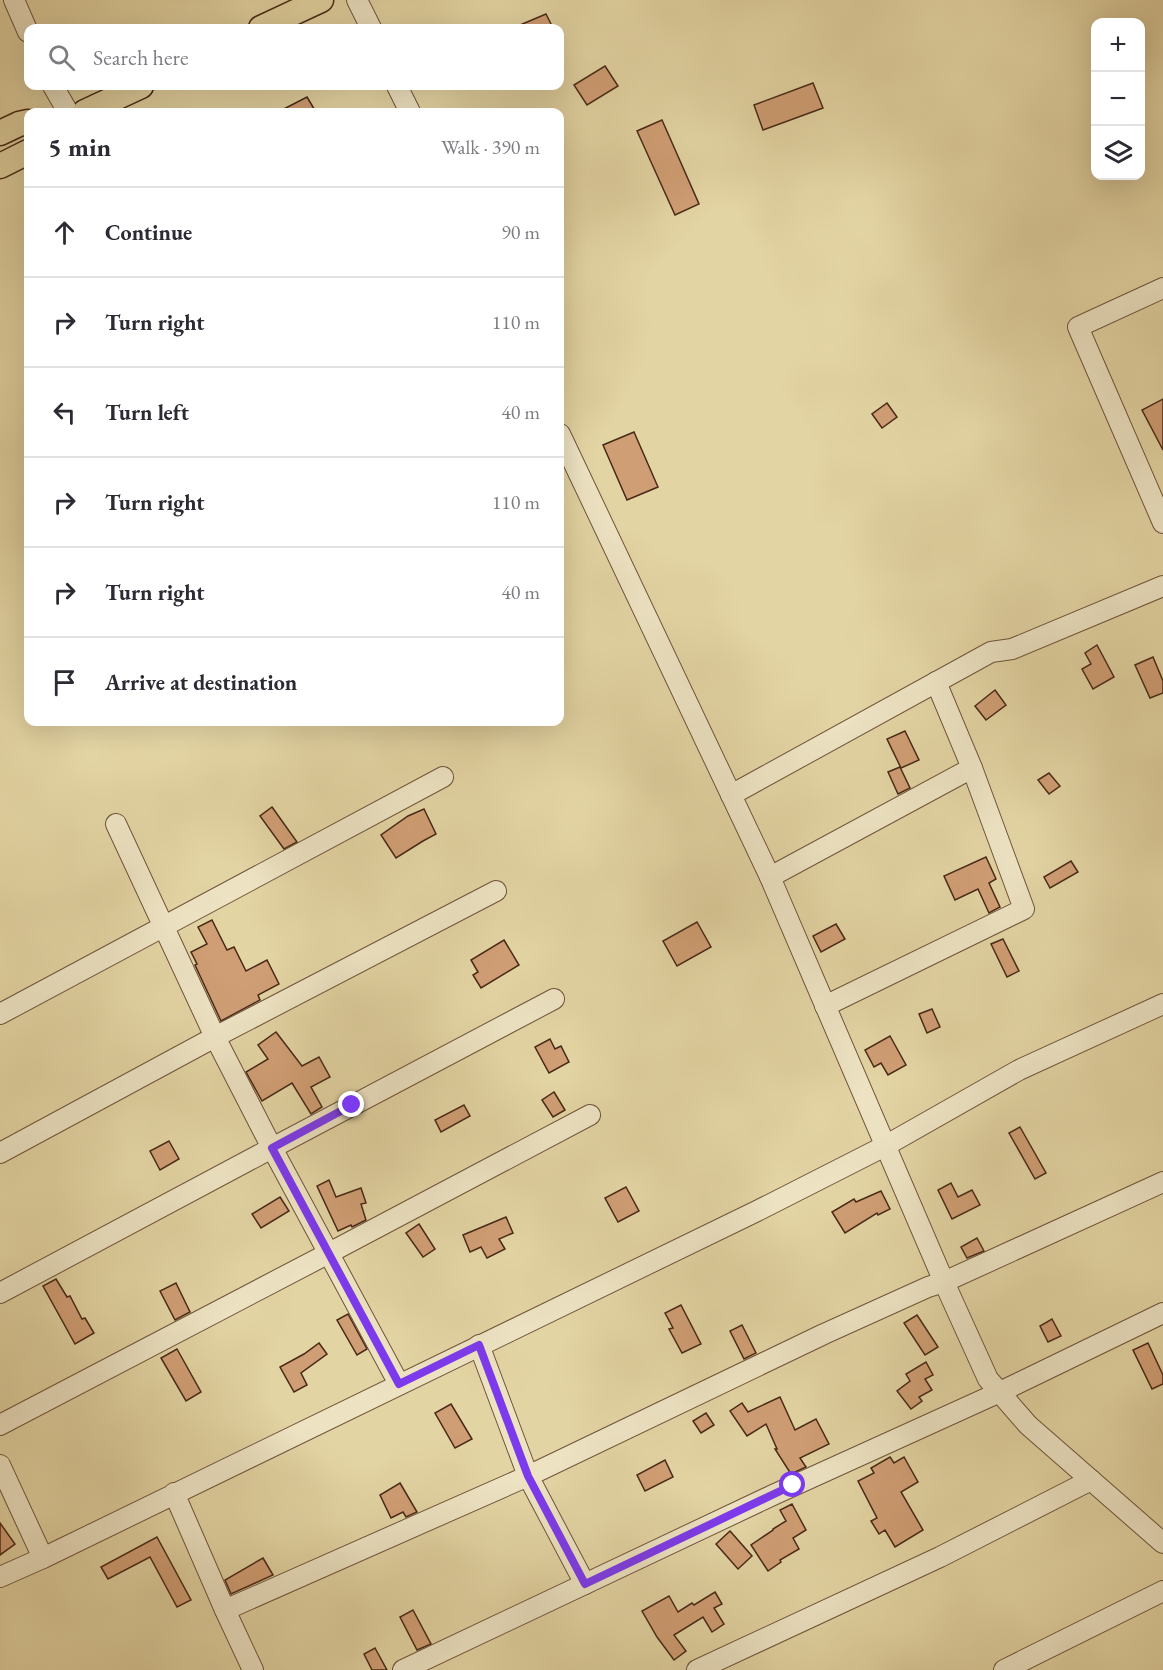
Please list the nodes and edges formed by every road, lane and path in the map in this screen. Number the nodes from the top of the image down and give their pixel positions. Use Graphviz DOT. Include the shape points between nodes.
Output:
graph roads {
  1 [pos="14,0"];
  2 [pos="321,0"];
  3 [pos="357,0"];
  4 [pos="24,24"];
  5 [pos="270,24"];
  6 [pos="369,24"];
  7 [pos="55,90"];
  8 [pos="132,90"];
  9 [pos="399,90"];
  10 [pos="66,108"];
  11 [pos="94,108"];
  12 [pos="408,108"];
  13 [pos="24,123"];
  14 [pos="0,133"];
  15 [pos="24,154"];
  16 [pos="0,166"];
  17 [pos="1163,288"];
  18 [pos="564,442"];
  19 [pos="1154,479"];
  20 [pos="1163,523"];
  21 [pos="1163,586"];
  22 [pos="936,682"];
  23 [pos="972,768"];
  24 [pos="443,777"];
  25 [pos="731,795"];
  26 [pos="116,824"];
  27 [pos="770,877"];
  28 [pos="496,891"];
  29 [pos="165,927"];
  30 [pos="554,999"];
  31 [pos="1163,1004"];
  32 [pos="825,1006"];
  33 [pos="0,1014"];
  34 [pos="215,1037"];
  35 [pos="590,1115"];
  36 [pos="885,1146"];
  37 [pos="272,1148"];
  38 [pos="0,1153"];
  39 [pos="1163,1182"];
  40 [pos="329,1253"];
  41 [pos="944,1282"];
  42 [pos="0,1293"];
  43 [pos="1163,1313"];
  44 [pos="479,1345"];
  45 [pos="399,1384"];
  46 [pos="1000,1392"];
  47 [pos="0,1425"];
  48 [pos="0,1465"];
  49 [pos="528,1476"];
  50 [pos="1091,1480"];
  51 [pos="174,1493"];
  52 [pos="1163,1543"];
  53 [pos="43,1557"];
  54 [pos="0,1577"];
  55 [pos="585,1584"];
  56 [pos="1163,1591"];
  57 [pos="225,1610"];
  58 [pos="253,1670"];
  59 [pos="403,1670"];
  60 [pos="697,1670"];
  61 [pos="1004,1670"];
  1 -- 4 [label="street"];
  2 -- 5 [label="main road"];
  3 -- 6 [label="street"];
  7 -- 10 [label="street"];
  8 -- 11 [label="main road"];
  9 -- 12 [label="street"];
  13 -- 14 [label="main road"];
  15 -- 16 [label="main road"];
  17 -- 19 [label="street" via="1078,327"];
  18 -- 25 [label="street"];
  19 -- 20 [label="street"];
  21 -- 22 [label="street" via="1012,649 991,652"];
  22 -- 23 [label="street"];
  22 -- 25 [label="street"];
  23 -- 27 [label="street"];
  23 -- 32 [label="street" via="1024,909"];
  24 -- 29 [label="street"];
  25 -- 27 [label="street"];
  26 -- 29 [label="street"];
  27 -- 32 [label="street"];
  28 -- 34 [label="street"];
  29 -- 33 [label="street"];
  29 -- 34 [label="street"];
  30 -- 37 [label="street"];
  31 -- 36 [label="street" via="1019,1070"];
  32 -- 36 [label="street"];
  34 -- 37 [label="street"];
  34 -- 38 [label="street"];
  35 -- 40 [label="street"];
  36 -- 41 [label="street"];
  36 -- 44 [label="street"];
  37 -- 40 [label="street"];
  37 -- 42 [label="street"];
  39 -- 41 [label="street"];
  40 -- 45 [label="street"];
  40 -- 47 [label="street"];
  41 -- 46 [label="street" via="988,1379"];
  41 -- 49 [label="street" via="824,1334"];
  43 -- 46 [label="street"];
  44 -- 45 [label="street"];
  44 -- 49 [label="street"];
  45 -- 51 [label="street"];
  46 -- 50 [label="street" via="1028,1425"];
  46 -- 55 [label="street"];
  48 -- 53 [label="street"];
  49 -- 55 [label="street"];
  49 -- 57 [label="street"];
  50 -- 52 [label="street"];
  50 -- 60 [label="street" via="940,1557"];
  51 -- 53 [label="street"];
  51 -- 57 [label="street"];
  53 -- 54 [label="street"];
  55 -- 59 [label="street"];
  56 -- 61 [label="street"];
  57 -- 58 [label="street"];
}
